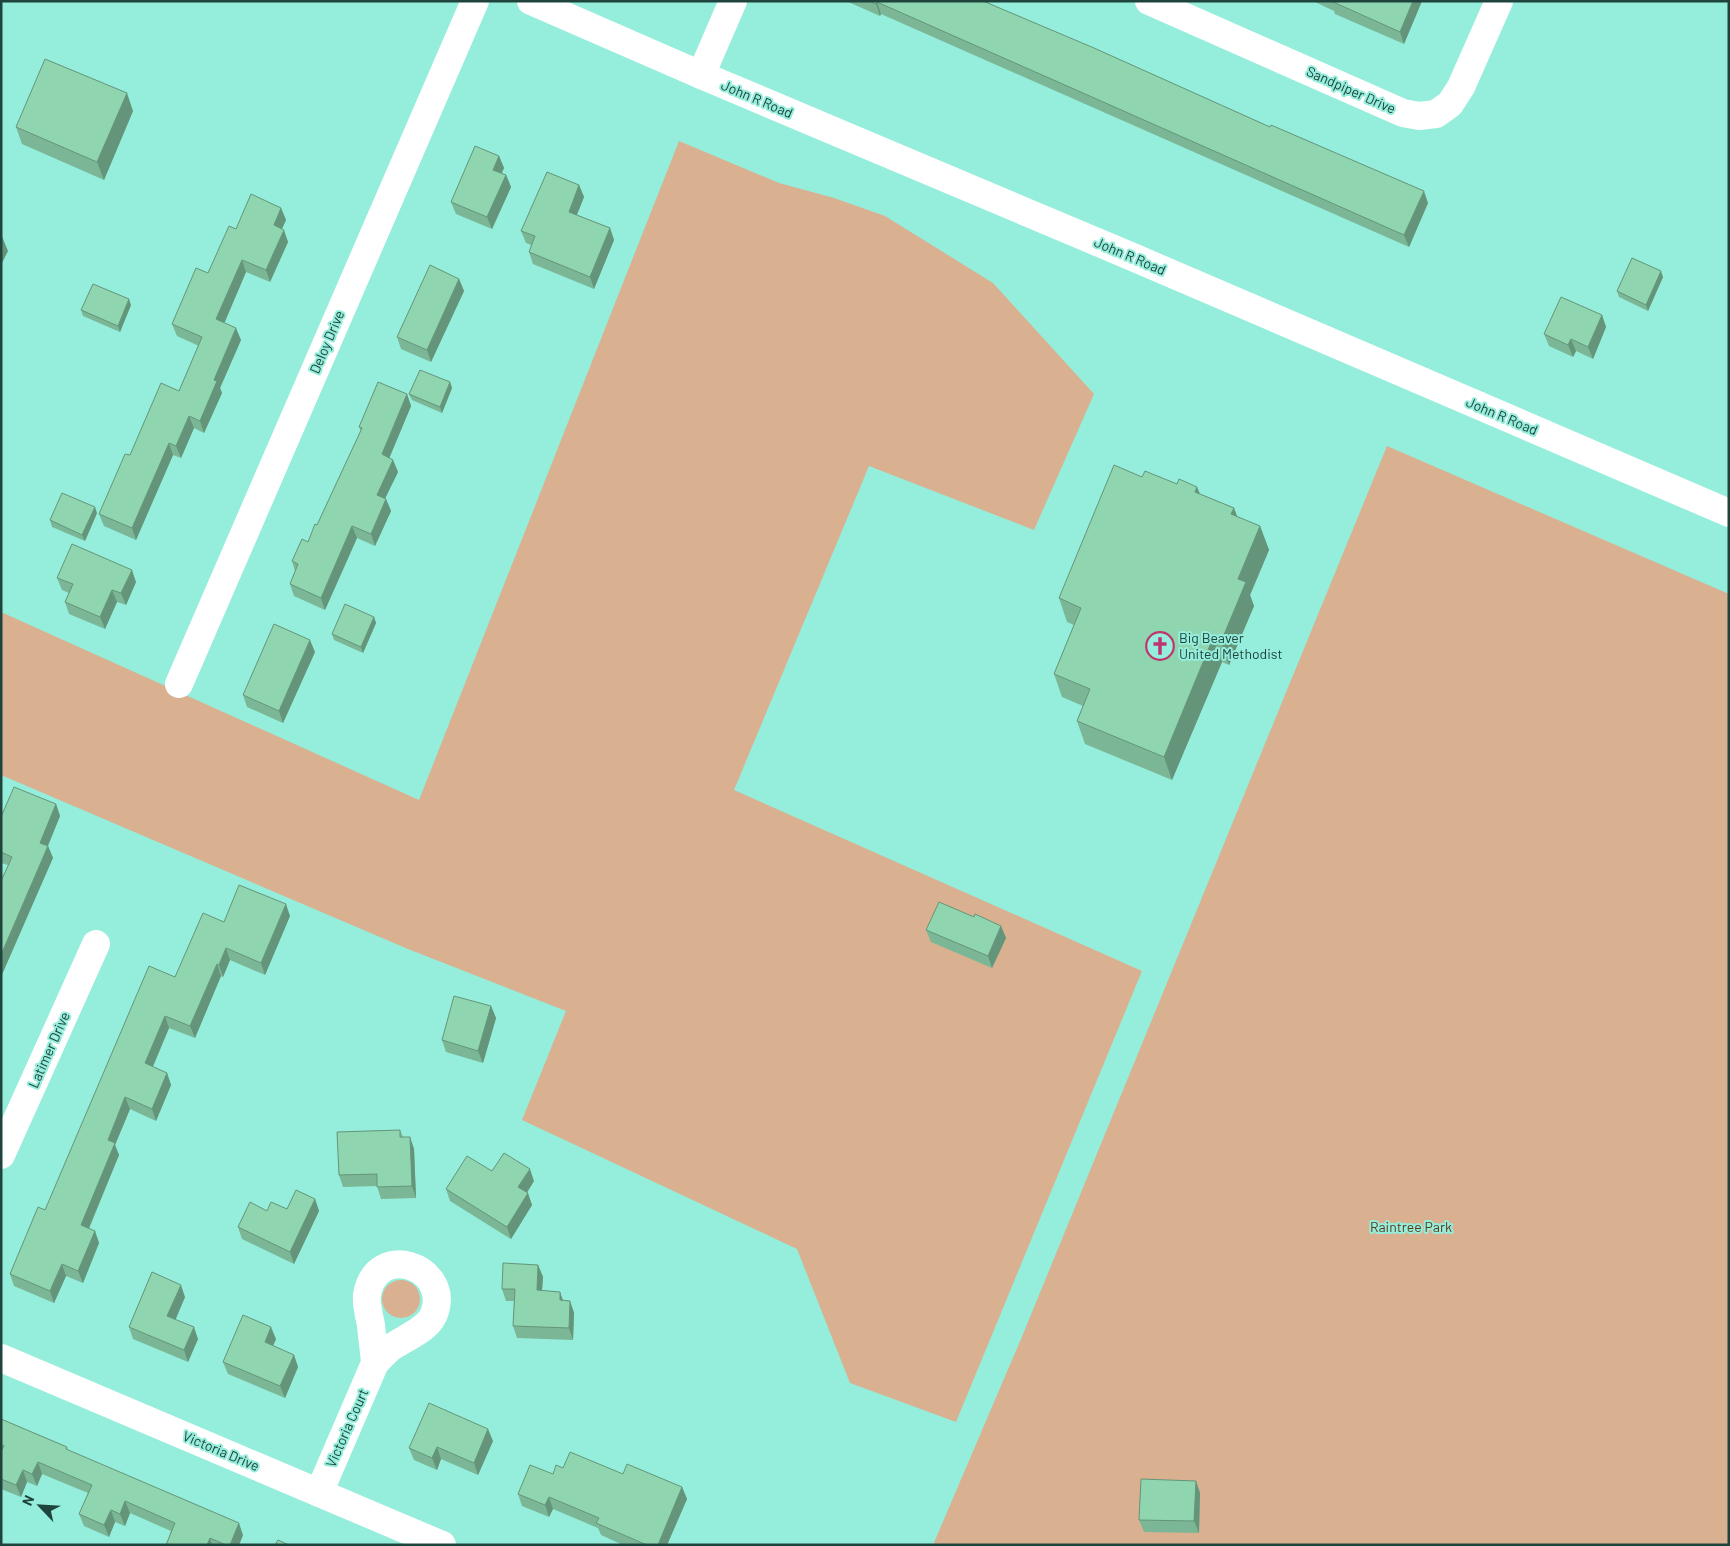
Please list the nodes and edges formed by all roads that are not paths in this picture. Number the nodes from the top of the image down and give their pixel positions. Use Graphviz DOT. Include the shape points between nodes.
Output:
graph roads {
  1 [pos="475,1"];
  2 [pos="531,1"];
  3 [pos="733,1"];
  4 [pos="1149,1"];
  5 [pos="1498,1"];
  6 [pos="701,75"];
  7 [pos="1729,513"];
  8 [pos="180,684"];
  9 [pos="96,944"];
  10 [pos="1,1155"];
  11 [pos="1,1358"];
  12 [pos="375,1363"];
  13 [pos="319,1493"];
  14 [pos="442,1545"];
  1 -- 8 [label="street, Deloy Drive"];
  2 -- 6 [label="street, John R Road"];
  3 -- 6 [label="street"];
  4 -- 5 [label="street, Sandpiper Drive" via="1403,113 1419,116 1436,114 1450,104 1461,87"];
  6 -- 7 [label="street, John R Road"];
  9 -- 10 [label="street, Latimer Drive"];
  11 -- 13 [label="street, Victoria Drive"];
  12 -- 13 [label="street, Victoria Court"];
  13 -- 14 [label="street, Victoria Drive"];
}
